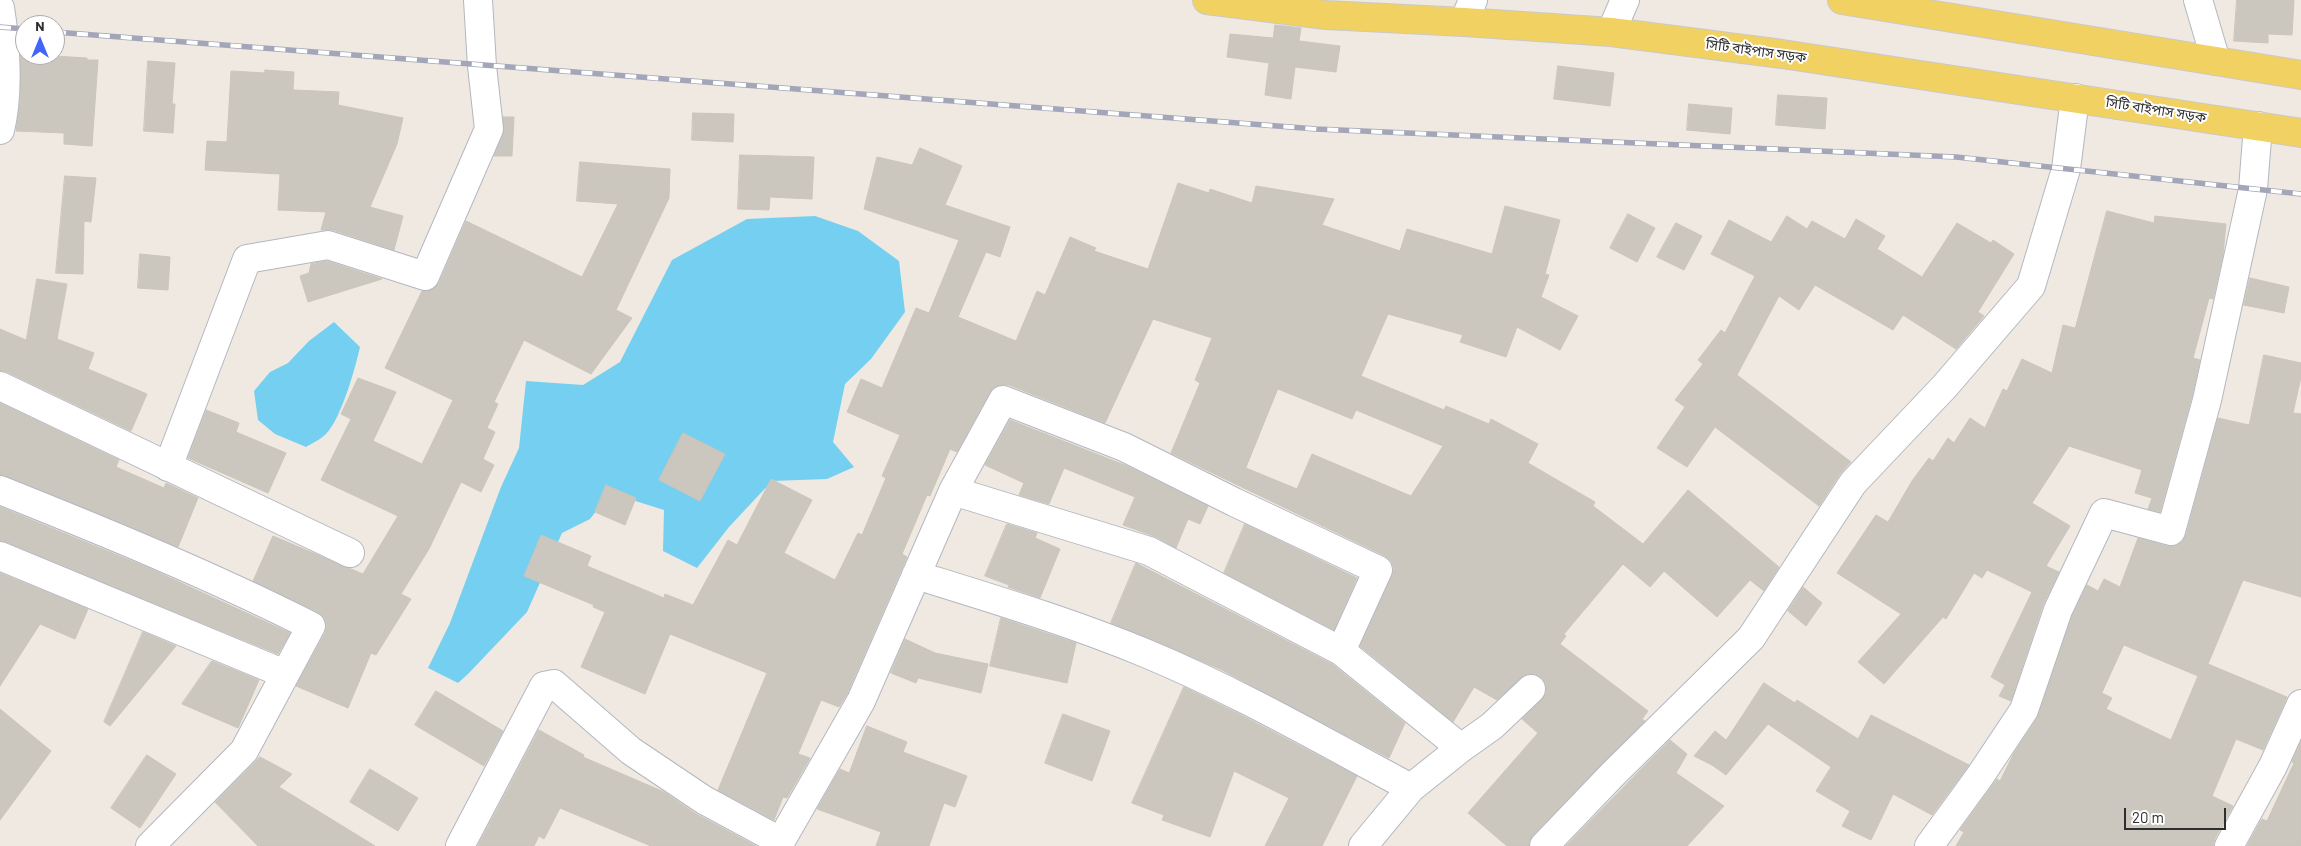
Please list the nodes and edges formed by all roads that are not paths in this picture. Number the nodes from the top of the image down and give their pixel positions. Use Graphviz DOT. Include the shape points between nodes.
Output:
graph roads {
  1 [pos="478,0"];
  2 [pos="1207,0"];
  3 [pos="1625,0"];
  4 [pos="1842,0"];
  5 [pos="2198,0"];
  6 [pos="0,8"];
  7 [pos="1469,11"];
  8 [pos="1611,32"];
  9 [pos="2216,61"];
  10 [pos="2301,75"];
  11 [pos="2075,98"];
  12 [pos="2258,126"];
  13 [pos="0,130"];
  14 [pos="2301,133"];
  15 [pos="0,386"];
  16 [pos="168,467"];
  17 [pos="0,490"];
  18 [pos="953,491"];
  19 [pos="350,554"];
  20 [pos="0,556"];
  21 [pos="916,575"];
  22 [pos="1341,652"];
  23 [pos="285,674"];
  24 [pos="1531,689"];
  25 [pos="2301,704"];
  26 [pos="1461,748"];
  27 [pos="1411,788"];
  28 [pos="779,844"];
  29 [pos="150,846"];
  30 [pos="460,846"];
  31 [pos="1363,846"];
  32 [pos="1544,846"];
  33 [pos="1930,846"];
  34 [pos="2229,846"];
  1 -- 16 [label="street" via="489,129 425,276 328,245 247,259"];
  2 -- 7 [label="main road, সিটি বাইপাস সড়ক" via="1326,15"];
  3 -- 8 [label="street"];
  4 -- 9 [label="main road"];
  5 -- 9 [label="street"];
  6 -- 13 [label="street" via="5,110"];
  7 -- 8 [label="main road, সিটি বাইপাস সড়ক"];
  8 -- 11 [label="main road, সিটি বাইপাস সড়ক"];
  9 -- 10 [label="main road"];
  11 -- 12 [label="main road, সিটি বাইপাস সড়ক"];
  11 -- 32 [label="street" via="2066,169 2031,286 1945,386 1853,483 1751,638"];
  12 -- 14 [label="main road, সিটি বাইপাস সড়ক"];
  12 -- 33 [label="street" via="2251,198 2208,400 2171,531 2104,513 2058,610 2024,710"];
  15 -- 16 [label="street"];
  16 -- 19 [label="street"];
  17 -- 23 [label="street" via="129,541 311,626"];
  18 -- 21 [label="street"];
  18 -- 22 [label="street" via="1149,551"];
  18 -- 22 [label="street" via="1003,400 1124,447 1378,570"];
  20 -- 23 [label="street"];
  21 -- 27 [label="street" via="1031,610 1145,653 1228,690"];
  21 -- 28 [label="street" via="861,701"];
  22 -- 26 [label="street"];
  23 -- 29 [label="street" via="244,751"];
  24 -- 26 [label="street" via="1492,726"];
  25 -- 34 [label="street" via="2273,766"];
  26 -- 27 [label="street"];
  27 -- 31 [label="street"];
  28 -- 30 [label="street" via="704,800 631,751 554,684 544,686"];
}
